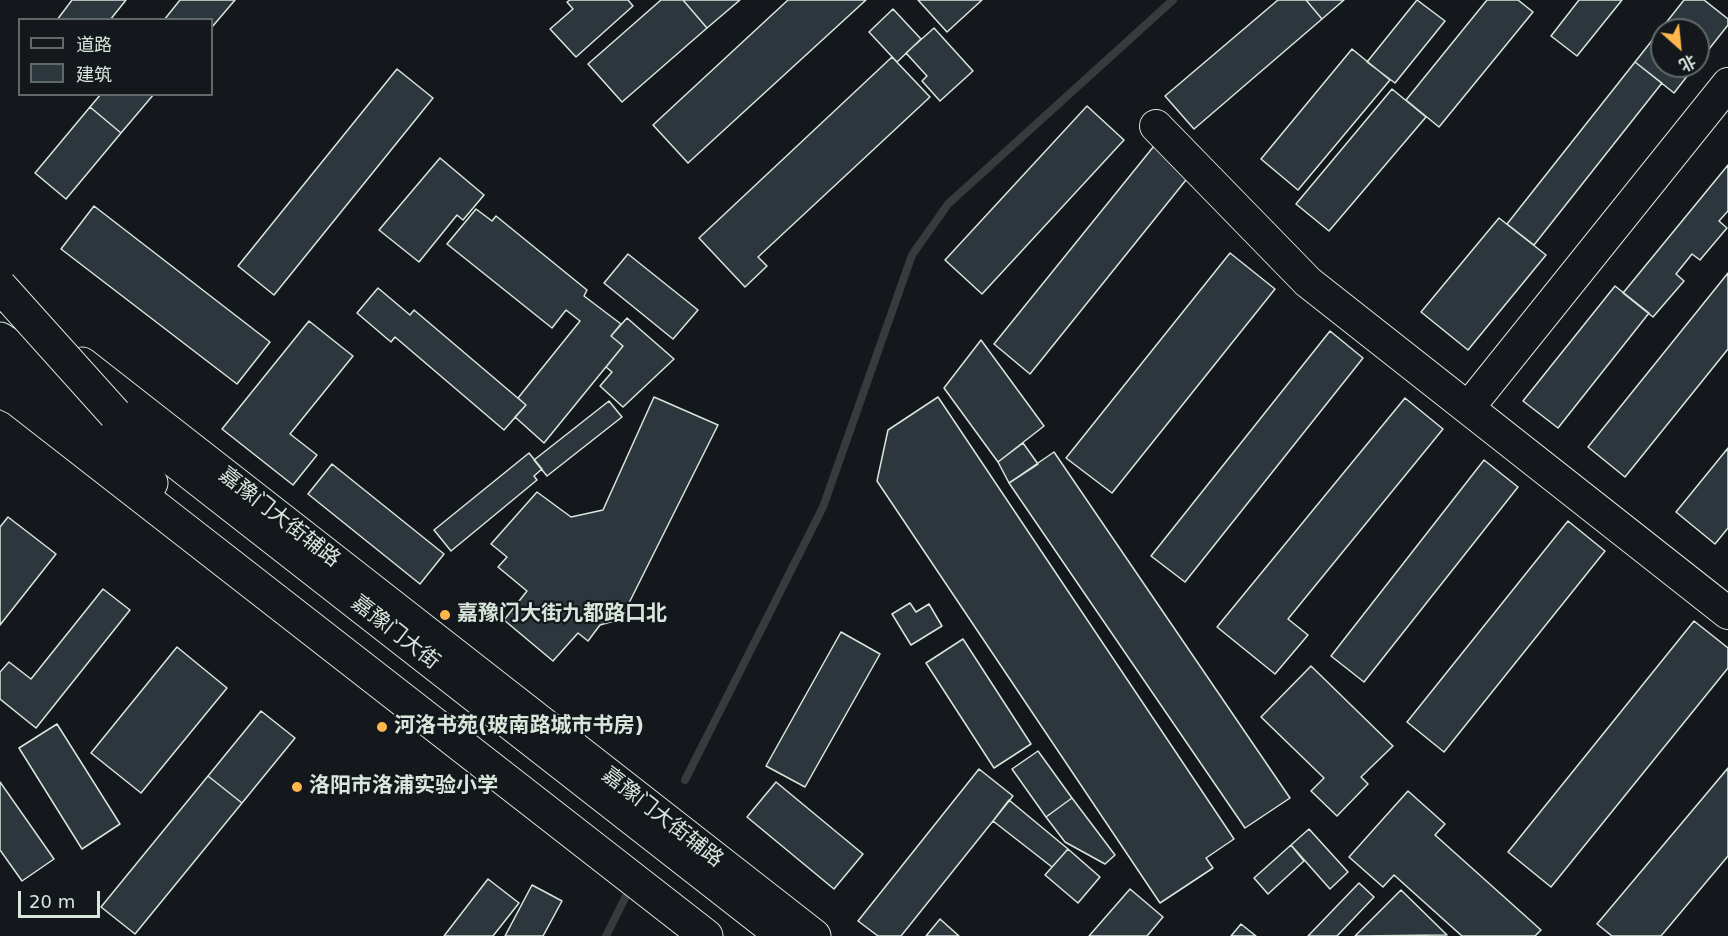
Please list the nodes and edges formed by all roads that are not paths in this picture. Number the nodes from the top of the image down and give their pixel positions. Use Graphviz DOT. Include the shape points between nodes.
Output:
graph roads {
  1 [pos="1728,84"];
  2 [pos="1156,126"];
  3 [pos="0,285"];
  4 [pos="0,300"];
  5 [pos="0,339"];
  6 [pos="0,362"];
  7 [pos="0,391"];
  8 [pos="1468,408"];
  9 [pos="115,414"];
  10 [pos="1725,605"];
  11 [pos="706,936"];
  12 [pos="714,936"];
  13 [pos="783,936"];
  14 [pos="814,936"];
  1 -- 8 [label="street"];
  2 -- 8 [label="street" via="1308,282"];
  3 -- 9 [label="main road, bridge"];
  4 -- 14 [label="main road, 嘉豫门大街辅路"];
  5 -- 9 [label="main road, 嘉豫门大街, bridge"];
  6 -- 12 [label="main road"];
  7 -- 11 [label="main road" via="17,399"];
  8 -- 10 [label="street"];
  9 -- 13 [label="main road, 嘉豫门大街"];
}
